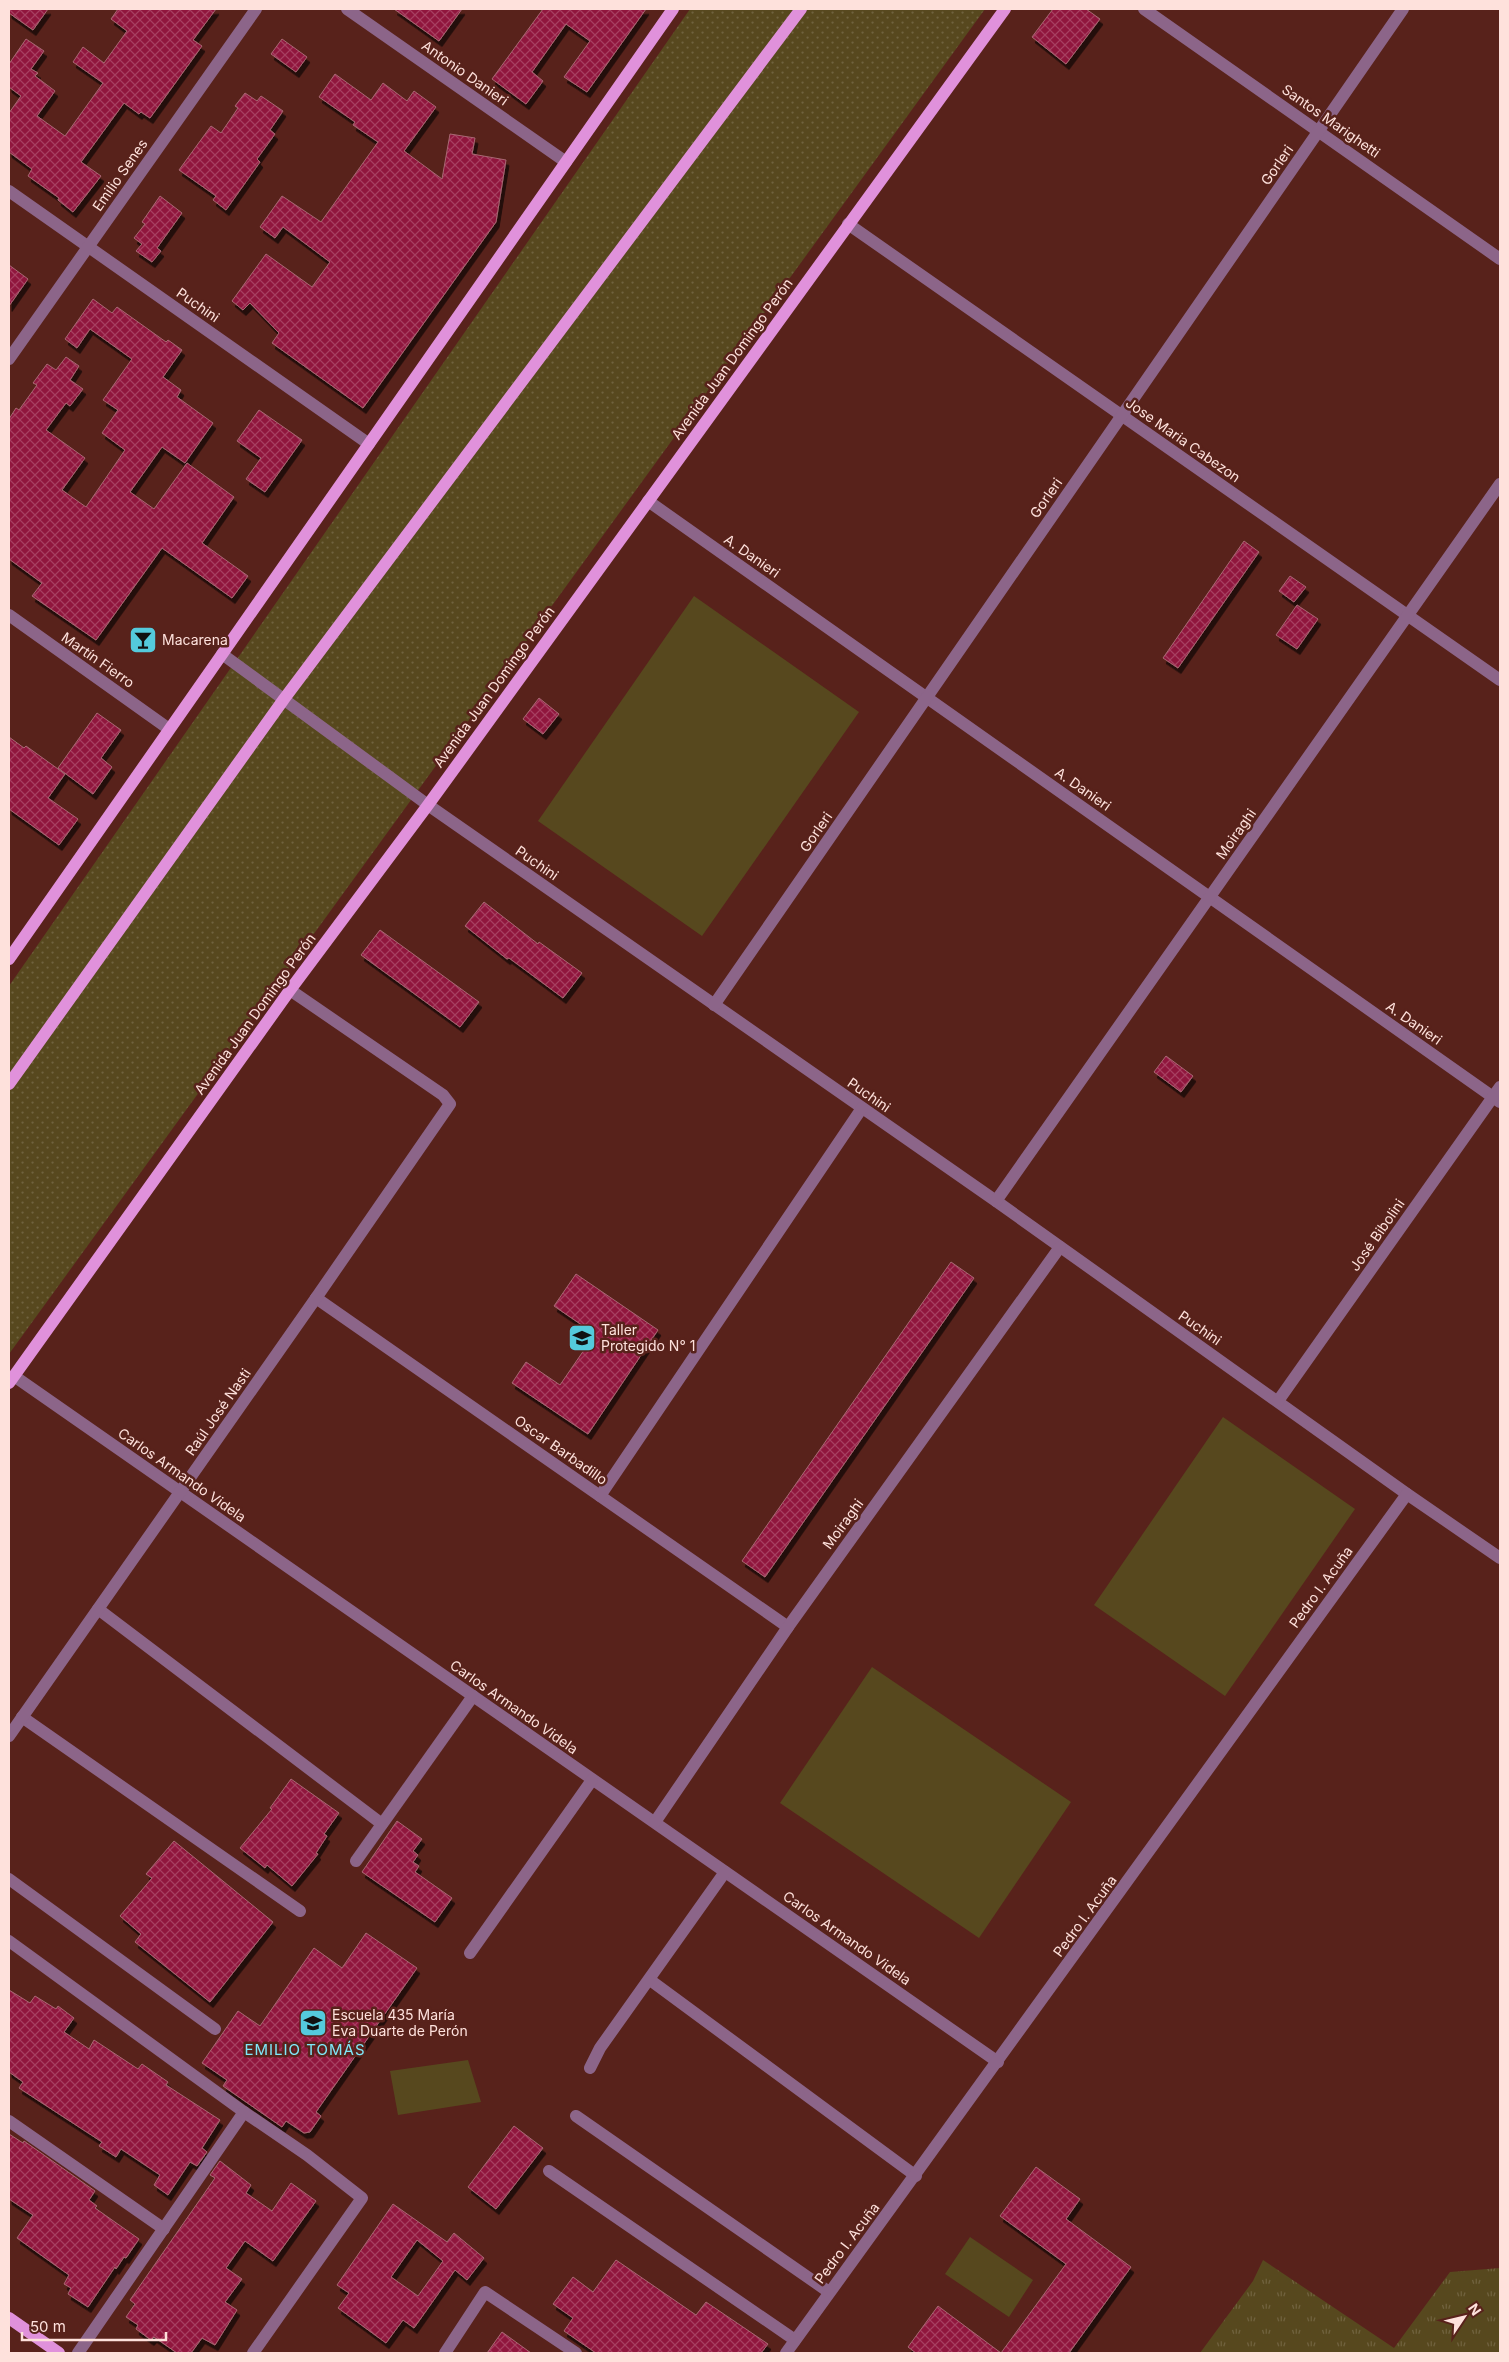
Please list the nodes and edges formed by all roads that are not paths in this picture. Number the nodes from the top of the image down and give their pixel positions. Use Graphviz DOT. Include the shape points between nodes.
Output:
graph roads {
  1 [pos="256,9"];
  2 [pos="347,9"];
  3 [pos="673,9"];
  4 [pos="801,9"];
  5 [pos="1005,9"];
  6 [pos="1144,9"];
  7 [pos="1403,9"];
  8 [pos="1319,131"];
  9 [pos="566,162"];
  10 [pos="9,191"];
  11 [pos="848,224"];
  12 [pos="88,247"];
  13 [pos="1500,258"];
  14 [pos="9,359"];
  15 [pos="1122,416"];
  16 [pos="369,444"];
  17 [pos="1500,484"];
  18 [pos="648,501"];
  19 [pos="9,615"];
  20 [pos="1408,616"];
  21 [pos="222,654"];
  22 [pos="1500,680"];
  23 [pos="927,697"];
  24 [pos="284,699"];
  25 [pos="169,730"];
  26 [pos="428,804"];
  27 [pos="1210,897"];
  28 [pos="9,959"];
  29 [pos="290,990"];
  30 [pos="714,1005"];
  31 [pos="9,1084"];
  32 [pos="1498,1096"];
  33 [pos="862,1108"];
  34 [pos="996,1201"];
  35 [pos="1060,1247"];
  36 [pos="316,1298"];
  37 [pos="12,1380"];
  38 [pos="1278,1401"];
  39 [pos="180,1492"];
  40 [pos="1406,1494"];
  41 [pos="600,1496"];
  42 [pos="1500,1558"];
  43 [pos="98,1609"];
  44 [pos="788,1627"];
  45 [pos="473,1696"];
  46 [pos="22,1717"];
  47 [pos="9,1736"];
  48 [pos="592,1780"];
  49 [pos="655,1822"];
  50 [pos="382,1824"];
  51 [pos="356,1860"];
  52 [pos="725,1872"];
  53 [pos="9,1880"];
  54 [pos="300,1911"];
  55 [pos="9,1941"];
  56 [pos="470,1953"];
  57 [pos="650,1980"];
  58 [pos="215,2030"];
  59 [pos="998,2062"];
  60 [pos="590,2068"];
  61 [pos="244,2112"];
  62 [pos="576,2116"];
  63 [pos="9,2121"];
  64 [pos="549,2171"];
  65 [pos="916,2176"];
  66 [pos="164,2230"];
  67 [pos="829,2292"];
  68 [pos="9,2318"];
  69 [pos="795,2340"];
  70 [pos="60,2353"];
  71 [pos="78,2353"];
  72 [pos="253,2353"];
  73 [pos="445,2353"];
  74 [pos="576,2353"];
  75 [pos="786,2353"];
  1 -- 12 [label="street, Emilio Senes"];
  2 -- 9 [label="street, Antonio Danieri"];
  3 -- 9 [label="main road"];
  4 -- 24 [label="main road"];
  5 -- 11 [label="main road, Avenida Juan Domingo Perón"];
  6 -- 8 [label="street, Santos Marighetti"];
  7 -- 8 [label="street, Gorleri"];
  8 -- 13 [label="street, Santos Marighetti"];
  8 -- 15 [label="street, Gorleri"];
  9 -- 16 [label="main road"];
  10 -- 12 [label="street, Puchini"];
  11 -- 15 [label="street, Jose Maria Cabezon"];
  11 -- 18 [label="main road, Avenida Juan Domingo Perón"];
  12 -- 14 [label="street, Emilio Senes"];
  12 -- 16 [label="street, Puchini"];
  15 -- 20 [label="street, Jose Maria Cabezon"];
  15 -- 23 [label="street, Gorleri"];
  16 -- 21 [label="main road"];
  17 -- 20 [label="street, Moiraghi"];
  18 -- 23 [label="street, A. Danieri"];
  18 -- 26 [label="main road, Avenida Juan Domingo Perón"];
  19 -- 25 [label="street, Martín Fierro"];
  20 -- 22 [label="street, Jose Maria Cabezon"];
  20 -- 27 [label="street, Moiraghi"];
  21 -- 24 [label="street, Puchini"];
  21 -- 25 [label="main road"];
  23 -- 27 [label="street, A. Danieri"];
  23 -- 30 [label="street, Gorleri"];
  24 -- 26 [label="street, Puchini"];
  24 -- 31 [label="main road"];
  25 -- 28 [label="main road"];
  26 -- 29 [label="main road, Avenida Juan Domingo Perón"];
  26 -- 30 [label="street, Puchini"];
  27 -- 32 [label="street, A. Danieri"];
  27 -- 34 [label="street, Moiraghi"];
  29 -- 36 [label="street, Raúl José Nasti" via="443,1095 450,1104"];
  29 -- 37 [label="main road, Avenida Juan Domingo Perón"];
  30 -- 33 [label="street, Puchini"];
  32 -- 38 [label="street, José Bibolini"];
  33 -- 34 [label="street, Puchini"];
  33 -- 41 [label="street"];
  34 -- 35 [label="street, Puchini"];
  35 -- 38 [label="street, Puchini"];
  35 -- 44 [label="street, Moiraghi"];
  36 -- 39 [label="street, Raúl José Nasti"];
  36 -- 41 [label="street, Oscar Barbadillo"];
  37 -- 39 [label="street, Carlos Armando Videla"];
  38 -- 40 [label="street, Puchini"];
  39 -- 43 [label="street, Raúl José Nasti"];
  39 -- 45 [label="street, Carlos Armando Videla"];
  40 -- 42 [label="street, Puchini"];
  40 -- 59 [label="street, Pedro I. Acuña"];
  41 -- 44 [label="street, Oscar Barbadillo"];
  43 -- 46 [label="street, Raúl José Nasti"];
  43 -- 50 [label="street"];
  44 -- 49 [label="street, Moiraghi"];
  45 -- 48 [label="street, Carlos Armando Videla"];
  45 -- 50 [label="street"];
  46 -- 47 [label="street, Raúl José Nasti"];
  46 -- 54 [label="street"];
  48 -- 49 [label="street, Carlos Armando Videla"];
  48 -- 56 [label="street"];
  49 -- 52 [label="street, Carlos Armando Videla"];
  50 -- 51 [label="street"];
  52 -- 57 [label="street"];
  52 -- 59 [label="street, Carlos Armando Videla"];
  53 -- 58 [label="street"];
  55 -- 61 [label="street"];
  57 -- 60 [label="street" via="600,2048"];
  57 -- 65 [label="street"];
  59 -- 65 [label="street, Pedro I. Acuña"];
  61 -- 66 [label="street"];
  61 -- 72 [label="street" via="362,2198"];
  62 -- 67 [label="street"];
  63 -- 66 [label="street"];
  64 -- 69 [label="street"];
  65 -- 67 [label="street, Pedro I. Acuña"];
  66 -- 71 [label="street"];
  67 -- 69 [label="street, Pedro I. Acuña"];
  68 -- 70 [label="main road"];
  69 -- 75 [label="street, Pedro I. Acuña"];
  73 -- 74 [label="street" via="485,2292"];
}
